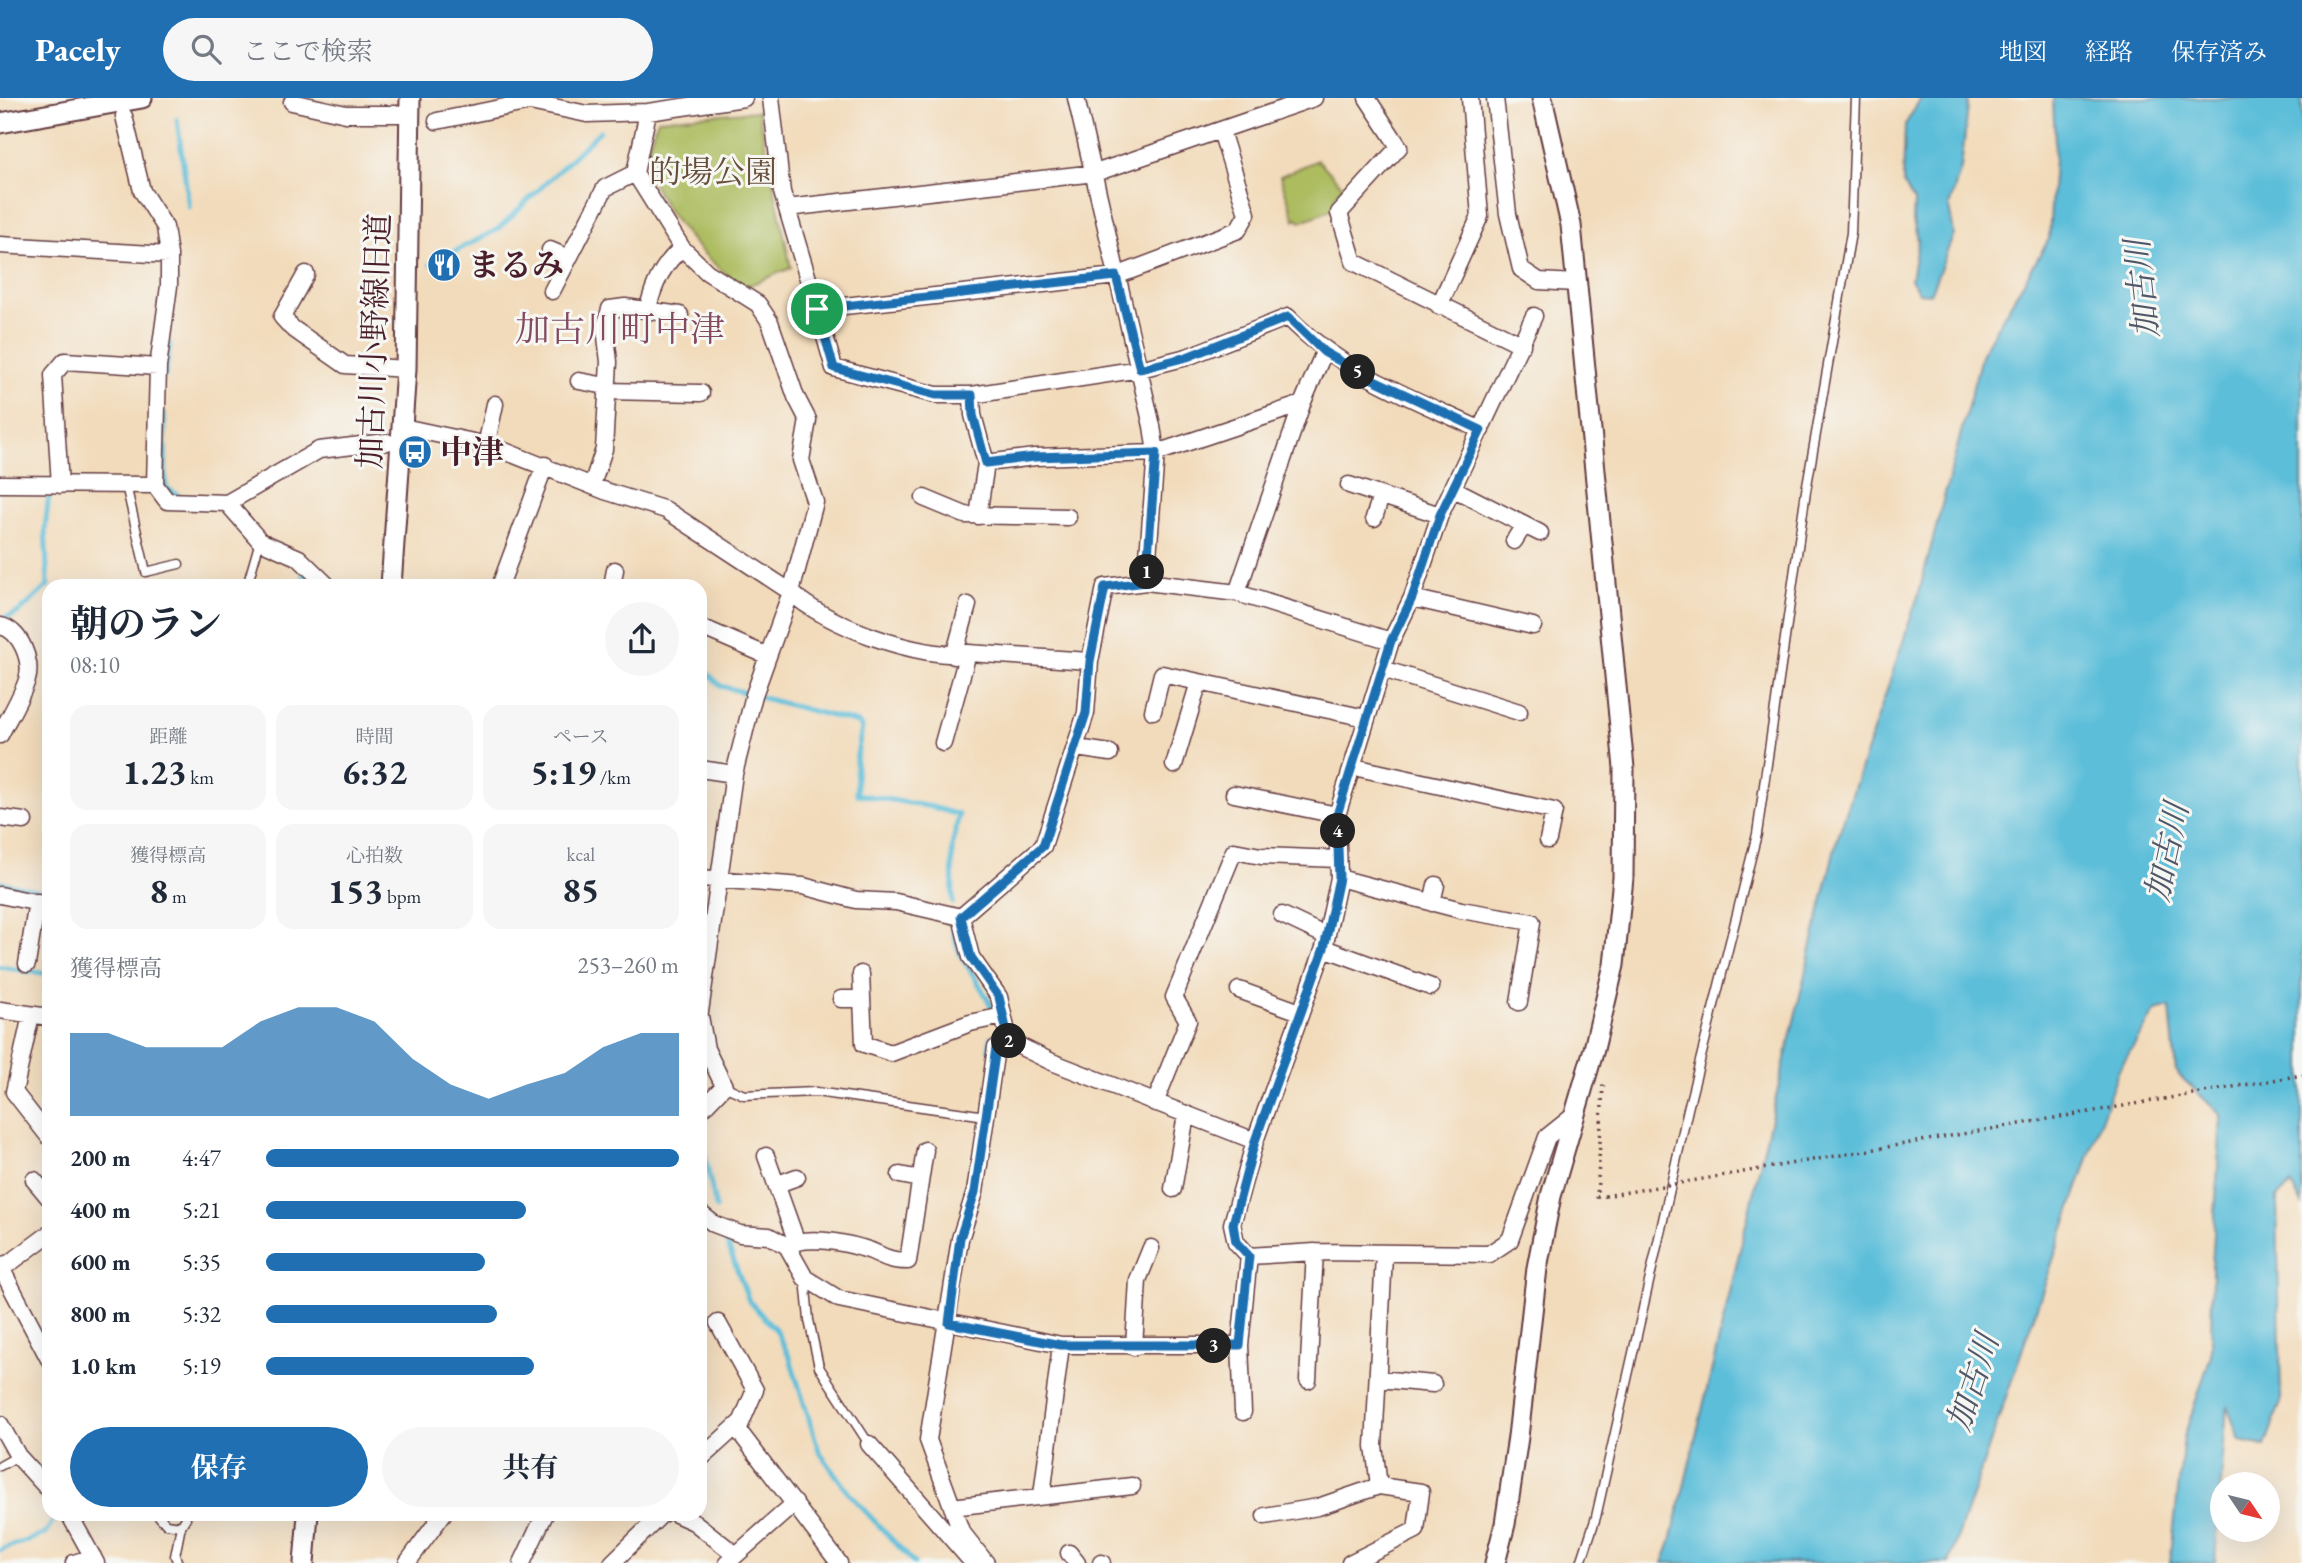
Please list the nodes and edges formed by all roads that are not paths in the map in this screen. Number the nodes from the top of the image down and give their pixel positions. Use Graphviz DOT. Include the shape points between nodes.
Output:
graph roads {
  1 [pos="142,98"];
  2 [pos="744,98"];
  3 [pos="771,98"];
  4 [pos="1076,98"];
  5 [pos="1314,98"];
  6 [pos="1367,98"];
  7 [pos="1470,98"];
  8 [pos="1495,98"];
  9 [pos="1542,98"];
  10 [pos="1856,98"];
  11 [pos="292,102"];
  12 [pos="410,106"];
  13 [pos="654,107"];
  14 [pos="124,116"];
  15 [pos="436,121"];
  16 [pos="0,123"];
  17 [pos="1221,131"];
  18 [pos="635,173"];
  19 [pos="1095,173"];
  20 [pos="787,208"];
  21 [pos="0,245"];
  22 [pos="682,248"];
  23 [pos="550,250"];
  24 [pos="169,255"];
  25 [pos="569,258"];
  26 [pos="306,274"];
  27 [pos="1116,276"];
  28 [pos="1576,283"];
  29 [pos="552,291"];
  30 [pos="1439,306"];
  31 [pos="817,309"];
  32 [pos="648,310"];
  33 [pos="680,315"];
  34 [pos="1534,316"];
  35 [pos="1522,345"];
  36 [pos="1324,352"];
  37 [pos="158,367"];
  38 [pos="406,369"];
  39 [pos="1140,369"];
  40 [pos="579,381"];
  41 [pos="606,388"];
  42 [pos="701,393"];
  43 [pos="972,395"];
  44 [pos="495,404"];
  45 [pos="1302,404"];
  46 [pos="403,427"];
  47 [pos="1481,430"];
  48 [pos="387,442"];
  49 [pos="486,446"];
  50 [pos="1156,453"];
  51 [pos="986,463"];
  52 [pos="545,465"];
  53 [pos="0,484"];
  54 [pos="60,485"];
  55 [pos="126,485"];
  56 [pos="155,485"];
  57 [pos="592,485"];
  58 [pos="1349,485"];
  59 [pos="1452,488"];
  60 [pos="1381,496"];
  61 [pos="924,498"];
  62 [pos="227,503"];
  63 [pos="1440,515"];
  64 [pos="978,516"];
  65 [pos="1068,517"];
  66 [pos="1374,517"];
  67 [pos="1524,525"];
  68 [pos="1540,533"];
  69 [pos="260,541"];
  70 [pos="1514,541"];
  71 [pos="179,564"];
  72 [pos="249,579"];
  73 [pos="321,579"];
  74 [pos="392,579"];
  75 [pos="503,579"];
  76 [pos="1146,582"];
  77 [pos="790,592"];
  78 [pos="1237,593"];
  79 [pos="1412,598"];
  80 [pos="968,605"];
  81 [pos="0,626"];
  82 [pos="1533,626"];
  83 [pos="708,631"];
  84 [pos="1391,641"];
  85 [pos="961,654"];
  86 [pos="768,656"];
  87 [pos="1090,661"];
  88 [pos="1383,669"];
  89 [pos="1199,682"];
  90 [pos="1153,711"];
  91 [pos="1519,712"];
  92 [pos="1367,718"];
  93 [pos="0,735"];
  94 [pos="943,743"];
  95 [pos="1077,748"];
  96 [pos="1110,753"];
  97 [pos="1174,765"];
  98 [pos="1354,767"];
  99 [pos="707,770"];
  100 [pos="734,774"];
  101 [pos="1234,794"];
  102 [pos="1337,815"];
  103 [pos="0,818"];
  104 [pos="24,821"];
  105 [pos="1548,840"];
  106 [pos="1338,859"];
  107 [pos="1339,878"];
  108 [pos="707,879"];
  109 [pos="718,880"];
  110 [pos="1436,885"];
  111 [pos="0,895"];
  112 [pos="1432,903"];
  113 [pos="42,904"];
  114 [pos="42,908"];
  115 [pos="1282,915"];
  116 [pos="961,917"];
  117 [pos="1324,942"];
  118 [pos="707,962"];
  119 [pos="27,964"];
  120 [pos="861,974"];
  121 [pos="1422,989"];
  122 [pos="1239,990"];
  123 [pos="841,999"];
  124 [pos="862,999"];
  125 [pos="1519,1002"];
  126 [pos="0,1010"];
  127 [pos="1300,1012"];
  128 [pos="31,1015"];
  129 [pos="42,1016"];
  130 [pos="1003,1016"];
  131 [pos="1009,1041"];
  132 [pos="707,1051"];
  133 [pos="724,1086"];
  134 [pos="1155,1103"];
  135 [pos="707,1104"];
  136 [pos="1186,1115"];
  137 [pos="986,1116"];
  138 [pos="1572,1117"];
  139 [pos="42,1127"];
  140 [pos="1255,1141"];
  141 [pos="925,1150"];
  142 [pos="766,1156"];
  143 [pos="900,1175"];
  144 [pos="797,1177"];
  145 [pos="920,1179"];
  146 [pos="34,1180"];
  147 [pos="778,1184"];
  148 [pos="1173,1189"];
  149 [pos="42,1190"];
  150 [pos="707,1219"];
  151 [pos="42,1239"];
  152 [pos="791,1243"];
  153 [pos="1151,1248"];
  154 [pos="1315,1252"];
  155 [pos="1384,1255"];
  156 [pos="1249,1256"];
  157 [pos="0,1266"];
  158 [pos="806,1278"];
  159 [pos="718,1323"];
  160 [pos="949,1323"];
  161 [pos="1061,1345"];
  162 [pos="1240,1345"];
  163 [pos="42,1346"];
  164 [pos="1135,1347"];
  165 [pos="1379,1379"];
  166 [pos="1308,1380"];
  167 [pos="1433,1384"];
  168 [pos="1243,1412"];
  169 [pos="742,1420"];
  170 [pos="0,1424"];
  171 [pos="869,1444"];
  172 [pos="707,1452"];
  173 [pos="18,1457"];
  174 [pos="0,1466"];
  175 [pos="42,1483"];
  176 [pos="1132,1486"];
  177 [pos="1379,1486"];
  178 [pos="1042,1495"];
  179 [pos="795,1503"];
  180 [pos="952,1507"];
  181 [pos="1265,1516"];
  182 [pos="73,1521"];
  183 [pos="163,1521"];
  184 [pos="184,1521"];
  185 [pos="308,1521"];
  186 [pos="438,1521"];
  187 [pos="537,1521"];
  188 [pos="655,1521"];
  189 [pos="692,1521"];
  190 [pos="181,1526"];
  191 [pos="732,1559"];
  192 [pos="94,1560"];
  193 [pos="1356,1562"];
  194 [pos="74,1563"];
  195 [pos="178,1563"];
  196 [pos="304,1563"];
  197 [pos="407,1563"];
  198 [pos="522,1563"];
  199 [pos="612,1563"];
  200 [pos="839,1563"];
  201 [pos="973,1563"];
  202 [pos="986,1563"];
  203 [pos="1495,1563"];
  204 [pos="1581,1563"];
  1 -- 16 [label="street"];
  2 -- 13 [label="street"];
  3 -- 20 [label="street"];
  4 -- 19 [label="street"];
  5 -- 17 [label="street"];
  6 -- 30 [label="street" via="1399,147 1339,213 1354,262"];
  7 -- 30 [label="street" via="1480,216"];
  8 -- 28 [label="street" via="1508,214 1521,269 1539,281"];
  9 -- 28 [label="street" via="1571,225"];
  10 -- 204 [label="lane" via="1851,233 1805,491 1757,834 1688,1109 1596,1517"];
  11 -- 12 [label="street" via="346,114"];
  12 -- 38 [label="street, 加古川小野線旧道"];
  13 -- 15 [label="street" via="587,114 530,102"];
  13 -- 18 [label="street"];
  14 -- 24 [label="street" via="142,191 165,227"];
  17 -- 19 [label="street"];
  17 -- 27 [label="street" via="1247,214 1238,230"];
  18 -- 22 [label="street"];
  18 -- 25 [label="street" via="605,188"];
  19 -- 20 [label="street"];
  19 -- 27 [label="street"];
  20 -- 31 [label="street"];
  21 -- 24 [label="street"];
  22 -- 32 [label="street" via="667,260"];
  22 -- 77 [label="street" via="707,272 758,304 770,322 808,420 801,460 815,502"];
  23 -- 25 [label="street"];
  24 -- 37 [label="street"];
  25 -- 29 [label="street"];
  26 -- 38 [label="street" via="282,317 292,328 345,365"];
  27 -- 31 [label="street"];
  27 -- 39 [label="street"];
  28 -- 138 [label="street" via="1624,781 1623,878 1614,965"];
  30 -- 35 [label="street"];
  31 -- 43 [label="street" via="834,368 936,395"];
  32 -- 33 [label="street"];
  32 -- 41 [label="street" via="610,309 605,327"];
  34 -- 35 [label="street"];
  35 -- 47 [label="street"];
  36 -- 39 [label="street" via="1288,317 1187,357"];
  36 -- 45 [label="street"];
  36 -- 47 [label="street"];
  37 -- 54 [label="street" via="65,361 53,375"];
  37 -- 56 [label="street"];
  38 -- 46 [label="street, 加古川小野線旧道"];
  39 -- 43 [label="street"];
  39 -- 50 [label="street"];
  40 -- 41 [label="street"];
  41 -- 42 [label="street"];
  41 -- 57 [label="street" via="604,449"];
  43 -- 51 [label="street"];
  44 -- 49 [label="street"];
  45 -- 50 [label="street"];
  45 -- 78 [label="street"];
  46 -- 49 [label="street"];
  46 -- 74 [label="street, 加古川小野線旧道"];
  47 -- 59 [label="street"];
  48 -- 62 [label="street" via="319,450"];
  49 -- 52 [label="street"];
  50 -- 51 [label="street"];
  50 -- 76 [label="street"];
  51 -- 64 [label="street"];
  52 -- 57 [label="street"];
  52 -- 75 [label="street"];
  53 -- 54 [label="street"];
  54 -- 55 [label="street"];
  55 -- 56 [label="street"];
  55 -- 71 [label="lane" via="146,572"];
  56 -- 62 [label="street" via="167,501"];
  57 -- 77 [label="street" via="666,510"];
  58 -- 60 [label="street"];
  59 -- 63 [label="street"];
  59 -- 67 [label="street"];
  60 -- 63 [label="street"];
  60 -- 66 [label="street"];
  61 -- 64 [label="street"];
  62 -- 69 [label="street"];
  63 -- 79 [label="street"];
  64 -- 65 [label="street"];
  67 -- 68 [label="street"];
  67 -- 70 [label="street"];
  69 -- 72 [label="lane"];
  69 -- 73 [label="street" via="299,558"];
  76 -- 78 [label="street"];
  76 -- 87 [label="street" via="1105,587"];
  77 -- 85 [label="street" via="805,607 892,643"];
  77 -- 86 [label="street"];
  78 -- 84 [label="street"];
  79 -- 82 [label="street"];
  79 -- 84 [label="street"];
  80 -- 85 [label="street"];
  81 -- 93 [label="street" via="22,641 28,677"];
  83 -- 86 [label="street"];
  84 -- 88 [label="street"];
  85 -- 87 [label="street"];
  85 -- 94 [label="street"];
  86 -- 100 [label="street"];
  87 -- 95 [label="street" via="1086,713"];
  88 -- 91 [label="street"];
  88 -- 92 [label="street"];
  89 -- 90 [label="street" via="1162,674"];
  89 -- 92 [label="street"];
  89 -- 97 [label="street"];
  92 -- 98 [label="street"];
  95 -- 96 [label="street"];
  95 -- 116 [label="street" via="1043,846"];
  98 -- 102 [label="street"];
  98 -- 105 [label="street" via="1458,798 1562,811"];
  99 -- 100 [label="street"];
  100 -- 109 [label="street"];
  101 -- 102 [label="street"];
  102 -- 106 [label="street"];
  103 -- 104 [label="street"];
  106 -- 107 [label="street"];
  106 -- 134 [label="street" via="1234,851 1174,998 1188,1021"];
  107 -- 112 [label="street"];
  107 -- 117 [label="street"];
  108 -- 109 [label="street"];
  109 -- 116 [label="street" via="803,886 856,900 896,902"];
  109 -- 118 [label="street"];
  110 -- 112 [label="street"];
  111 -- 113 [label="street"];
  112 -- 125 [label="street" via="1532,922"];
  114 -- 119 [label="street"];
  115 -- 117 [label="street"];
  116 -- 130 [label="street" via="971,957 999,997"];
  117 -- 121 [label="street"];
  117 -- 127 [label="street"];
  120 -- 124 [label="street"];
  122 -- 127 [label="street"];
  123 -- 124 [label="street"];
  124 -- 130 [label="street" via="864,1044 891,1053 970,1023"];
  126 -- 128 [label="street"];
  127 -- 140 [label="street"];
  128 -- 129 [label="street"];
  128 -- 139 [label="street" via="14,1092"];
  130 -- 131 [label="street"];
  131 -- 134 [label="street"];
  131 -- 137 [label="street" via="996,1048"];
  132 -- 133 [label="street"];
  133 -- 135 [label="street"];
  133 -- 137 [label="lane" via="744,1095 816,1092"];
  134 -- 136 [label="street"];
  136 -- 140 [label="street"];
  136 -- 148 [label="street"];
  137 -- 160 [label="street" via="975,1192 960,1238"];
  138 -- 155 [label="street" via="1547,1137 1510,1240 1489,1255"];
  138 -- 203 [label="street" via="1537,1268 1518,1437"];
  140 -- 156 [label="street" via="1233,1224 1236,1242"];
  141 -- 145 [label="street"];
  142 -- 147 [label="street"];
  143 -- 145 [label="street"];
  144 -- 147 [label="street"];
  145 -- 152 [label="street" via="908,1261 888,1261 863,1248"];
  146 -- 149 [label="street"];
  147 -- 152 [label="street"];
  150 -- 152 [label="street" via="740,1234"];
  151 -- 157 [label="street"];
  152 -- 158 [label="street"];
  153 -- 164 [label="street" via="1138,1280"];
  154 -- 155 [label="street"];
  154 -- 156 [label="street"];
  154 -- 166 [label="street"];
  155 -- 165 [label="street"];
  156 -- 162 [label="street"];
  157 -- 163 [label="street"];
  158 -- 160 [label="street" via="839,1299"];
  158 -- 171 [label="lane" via="819,1367"];
  159 -- 169 [label="street" via="755,1390"];
  160 -- 161 [label="street"];
  160 -- 180 [label="street" via="928,1440"];
  161 -- 164 [label="street"];
  161 -- 178 [label="street"];
  162 -- 164 [label="street"];
  162 -- 168 [label="street"];
  165 -- 167 [label="street"];
  165 -- 177 [label="street" via="1374,1446"];
  169 -- 172 [label="street"];
  169 -- 179 [label="street" via="738,1430"];
  170 -- 173 [label="street"];
  171 -- 201 [label="street"];
  173 -- 174 [label="lane"];
  173 -- 175 [label="street"];
  176 -- 178 [label="street"];
  177 -- 181 [label="street" via="1320,1515"];
  177 -- 193 [label="street" via="1421,1492 1416,1530"];
  178 -- 180 [label="street"];
  179 -- 191 [label="street"];
  179 -- 200 [label="street"];
  180 -- 202 [label="street" via="961,1531"];
  182 -- 192 [label="street"];
  183 -- 190 [label="lane"];
  184 -- 190 [label="lane"];
  185 -- 196 [label="street"];
  186 -- 197 [label="street"];
  187 -- 198 [label="street"];
  188 -- 199 [label="street"];
  189 -- 191 [label="street"];
  190 -- 195 [label="lane" via="175,1556"];
  192 -- 194 [label="street"];
}
